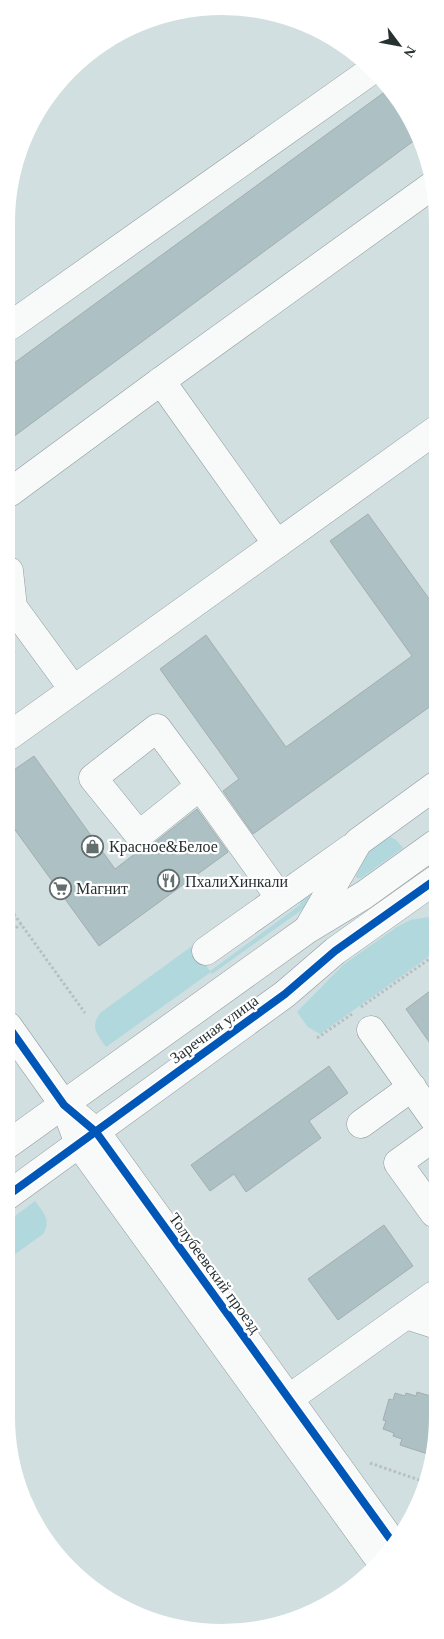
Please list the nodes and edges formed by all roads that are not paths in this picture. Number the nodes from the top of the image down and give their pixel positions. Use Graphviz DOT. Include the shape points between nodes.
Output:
graph roads {
  1 [pos="366,74"];
  2 [pos="426,190"];
  3 [pos="15,322"];
  4 [pos="161,381"];
  5 [pos="429,435"];
  6 [pos="15,489"];
  7 [pos="277,544"];
  8 [pos="15,611"];
  9 [pos="73,688"];
  10 [pos="15,731"];
  11 [pos="200,786"];
  12 [pos="429,790"];
  13 [pos="358,842"];
  14 [pos="429,848"];
  15 [pos="429,884"];
  16 [pos="280,898"];
  17 [pos="429,901"];
  18 [pos="404,903"];
  19 [pos="308,929"];
  20 [pos="206,951"];
  21 [pos="371,1030"];
  22 [pos="15,1036"];
  23 [pos="412,1087"];
  24 [pos="64,1104"];
  25 [pos="429,1112"];
  26 [pos="361,1124"];
  27 [pos="87,1138"];
  28 [pos="15,1139"];
  29 [pos="429,1141"];
  30 [pos="15,1190"];
  31 [pos="429,1207"];
  32 [pos="429,1299"];
  33 [pos="406,1315"];
  34 [pos="429,1322"];
  35 [pos="280,1405"];
  36 [pos="389,1538"];
  37 [pos="376,1555"];
  1 -- 3 [label="street"];
  2 -- 4 [label="street"];
  4 -- 6 [label="street"];
  4 -- 7 [label="street"];
  5 -- 7 [label="street"];
  7 -- 9 [label="street"];
  8 -- 9 [label="street"];
  9 -- 10 [label="street"];
  11 -- 16 [label="street"];
  12 -- 13 [label="street"];
  13 -- 16 [label="street"];
  13 -- 19 [label="street"];
  14 -- 19 [label="street, Заречная улица" via="364,895"];
  15 -- 18 [label="street, Заречная улица"];
  16 -- 20 [label="street"];
  17 -- 18 [label="street"];
  18 -- 27 [label="street, Заречная улица"];
  19 -- 24 [label="street, Заречная улица"];
  21 -- 23 [label="street"];
  22 -- 24 [label="street, Толубеевский проезд"];
  23 -- 25 [label="street"];
  23 -- 26 [label="street"];
  24 -- 27 [label="street, Толубеевский проезд"];
  24 -- 28 [label="street, Заречная улица"];
  27 -- 30 [label="street, Заречная улица"];
  27 -- 35 [label="street, Толубеевский проезд"];
  29 -- 31 [label="street" via="398,1163"];
  32 -- 33 [label="street"];
  33 -- 34 [label="street"];
  33 -- 35 [label="street"];
  35 -- 36 [label="street, Толубеевский проезд"];
  35 -- 37 [label="street, Толубеевский проезд"];
}
